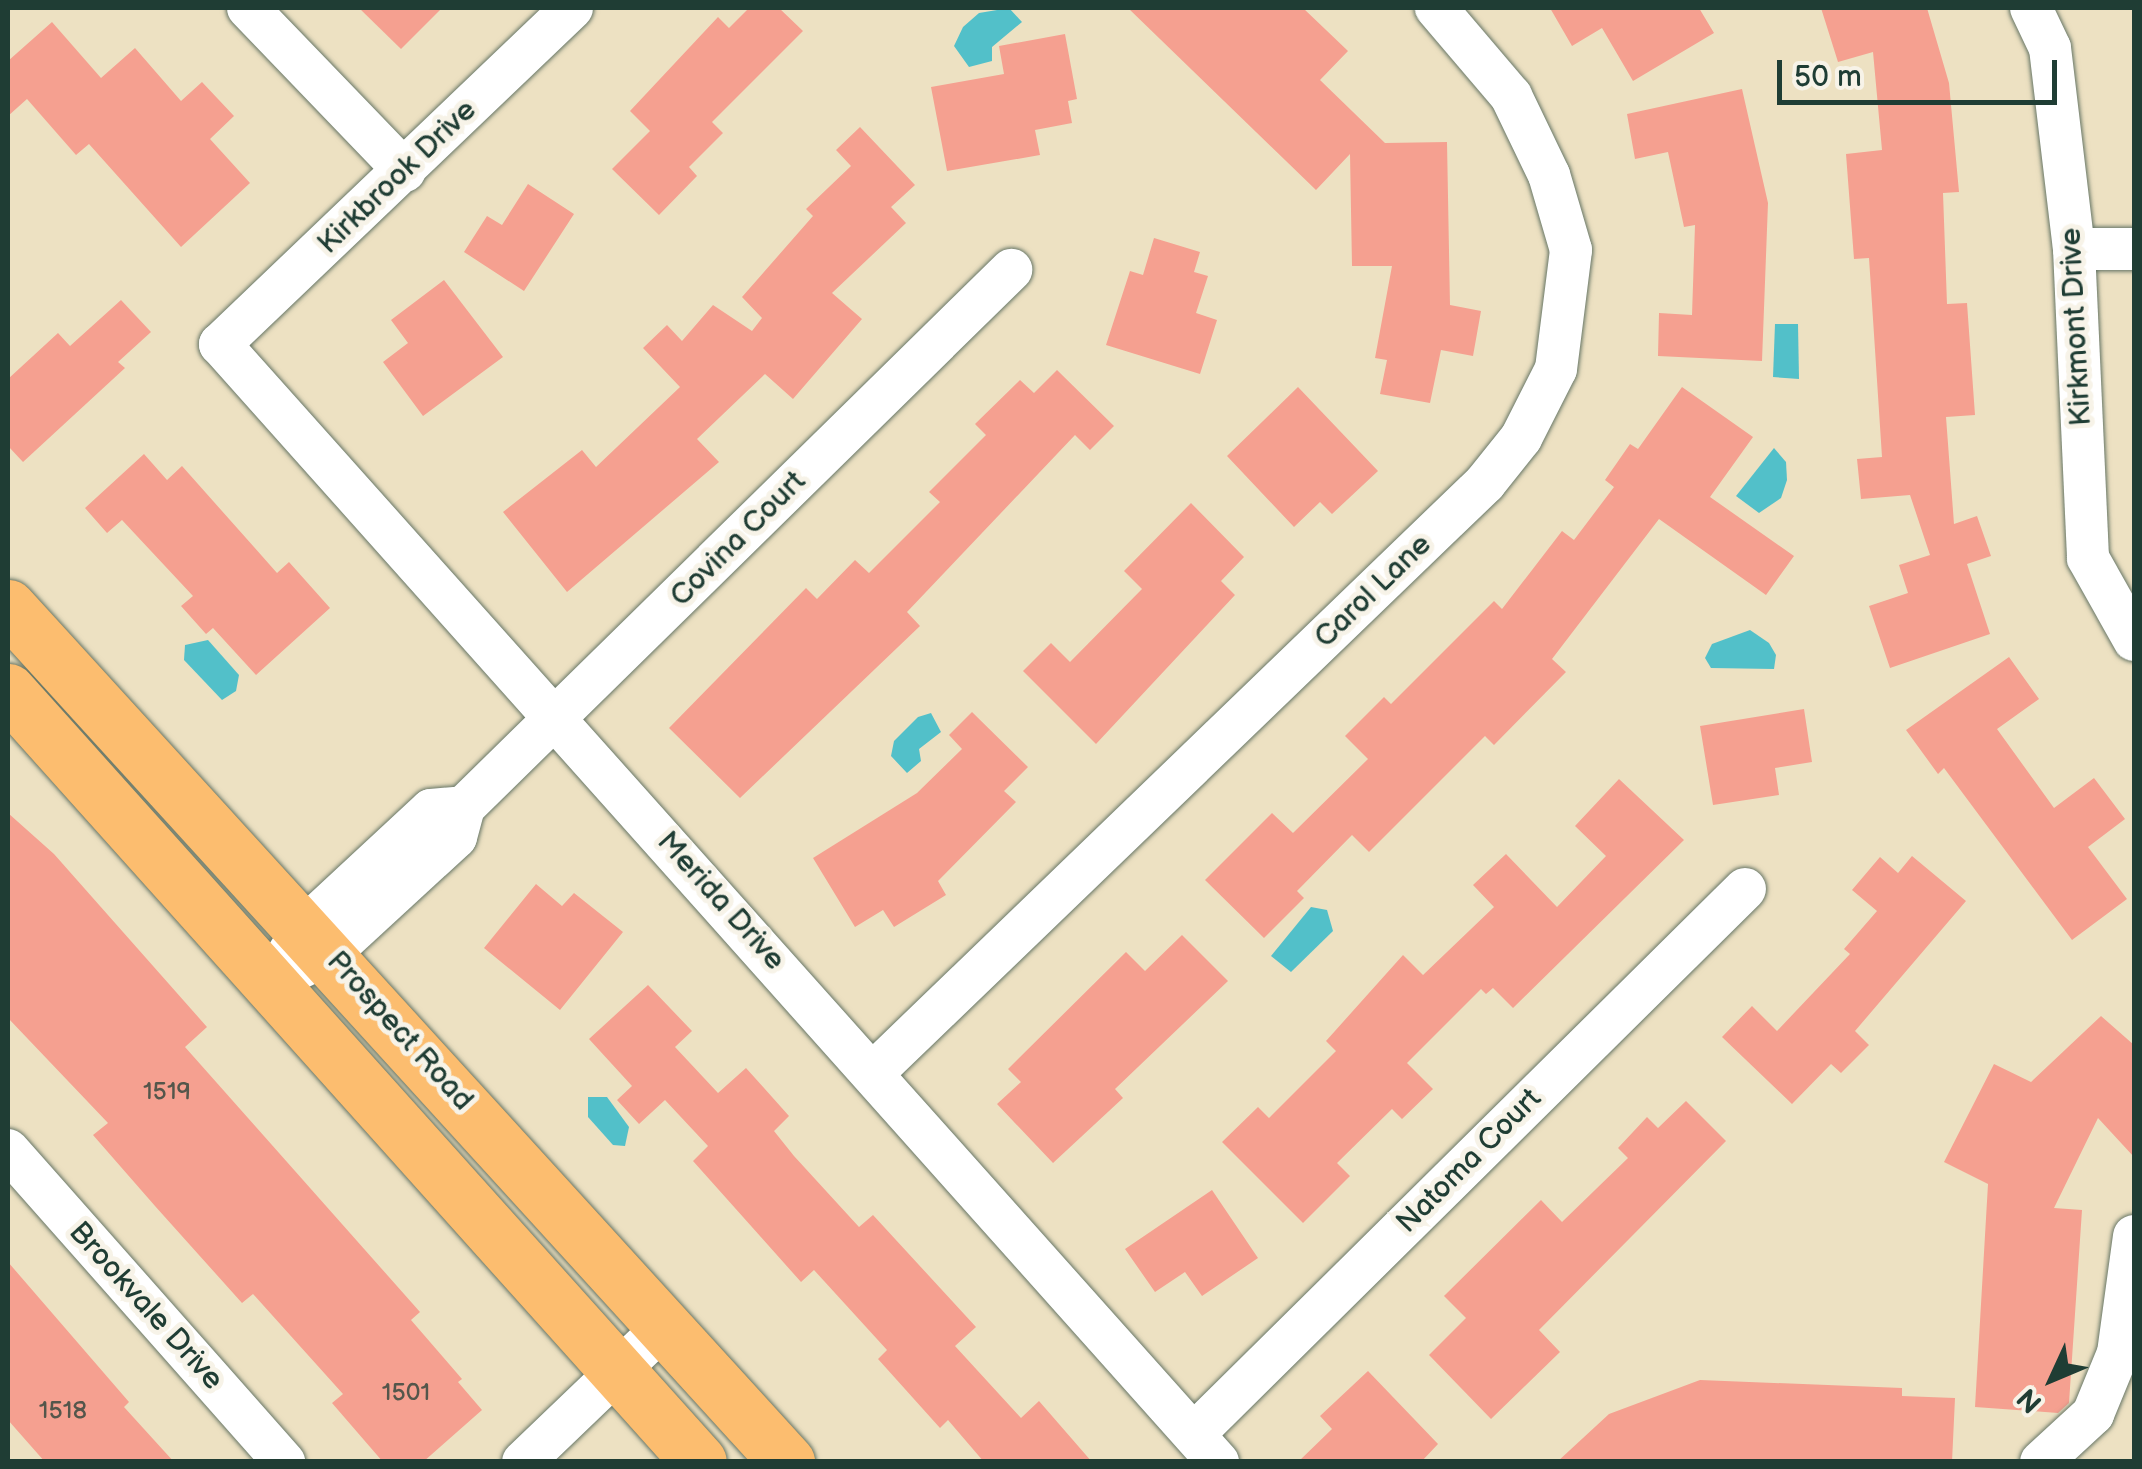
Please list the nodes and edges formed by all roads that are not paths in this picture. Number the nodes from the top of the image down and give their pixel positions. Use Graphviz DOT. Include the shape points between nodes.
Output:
graph roads {
  1 [pos="248,8"];
  2 [pos="572,8"];
  3 [pos="1436,8"];
  4 [pos="2031,8"];
  5 [pos="405,172"];
  6 [pos="2134,248"];
  7 [pos="2074,249"];
  8 [pos="1011,270"];
  9 [pos="220,344"];
  10 [pos="8,606"];
  11 [pos="2134,640"];
  12 [pos="8,692"];
  13 [pos="558,717"];
  14 [pos="1745,888"];
  15 [pos="318,940"];
  16 [pos="270,983"];
  17 [pos="874,1072"];
  18 [pos="8,1150"];
  19 [pos="2134,1236"];
  20 [pos="666,1326"];
  21 [pos="618,1370"];
  22 [pos="1206,1448"];
  23 [pos="284,1462"];
  24 [pos="523,1462"];
  25 [pos="698,1462"];
  26 [pos="787,1462"];
  27 [pos="2041,1462"];
  1 -- 5 [label="street"];
  2 -- 5 [label="street, Kirkbrook Drive"];
  3 -- 17 [label="street, Carol Lane" via="1511,96 1549,174 1571,250 1556,369 1521,438 1485,483"];
  4 -- 7 [label="street, Kirkmont Drive" via="2050,48"];
  5 -- 9 [label="street, Kirkbrook Drive"];
  6 -- 7 [label="street"];
  7 -- 11 [label="street, Kirkmont Drive" via="2088,558"];
  8 -- 13 [label="street, Covina Court"];
  9 -- 13 [label="street, Merida Drive"];
  10 -- 15 [label="main road, Prospect Road"];
  12 -- 16 [label="main road"];
  13 -- 15 [label="street, Covina Court" via="464,807 456,837"];
  13 -- 17 [label="street, Merida Drive"];
  14 -- 22 [label="street, Natoma Court"];
  15 -- 16 [label="street, Covina Court"];
  15 -- 20 [label="main road, Prospect Road"];
  16 -- 21 [label="main road"];
  17 -- 22 [label="street, Merida Drive"];
  18 -- 23 [label="street, Brookvale Drive"];
  19 -- 27 [label="street" via="2118,1353 2093,1414"];
  20 -- 21 [label="street"];
  20 -- 26 [label="main road, Prospect Road"];
  21 -- 24 [label="street"];
  21 -- 25 [label="main road"];
}
